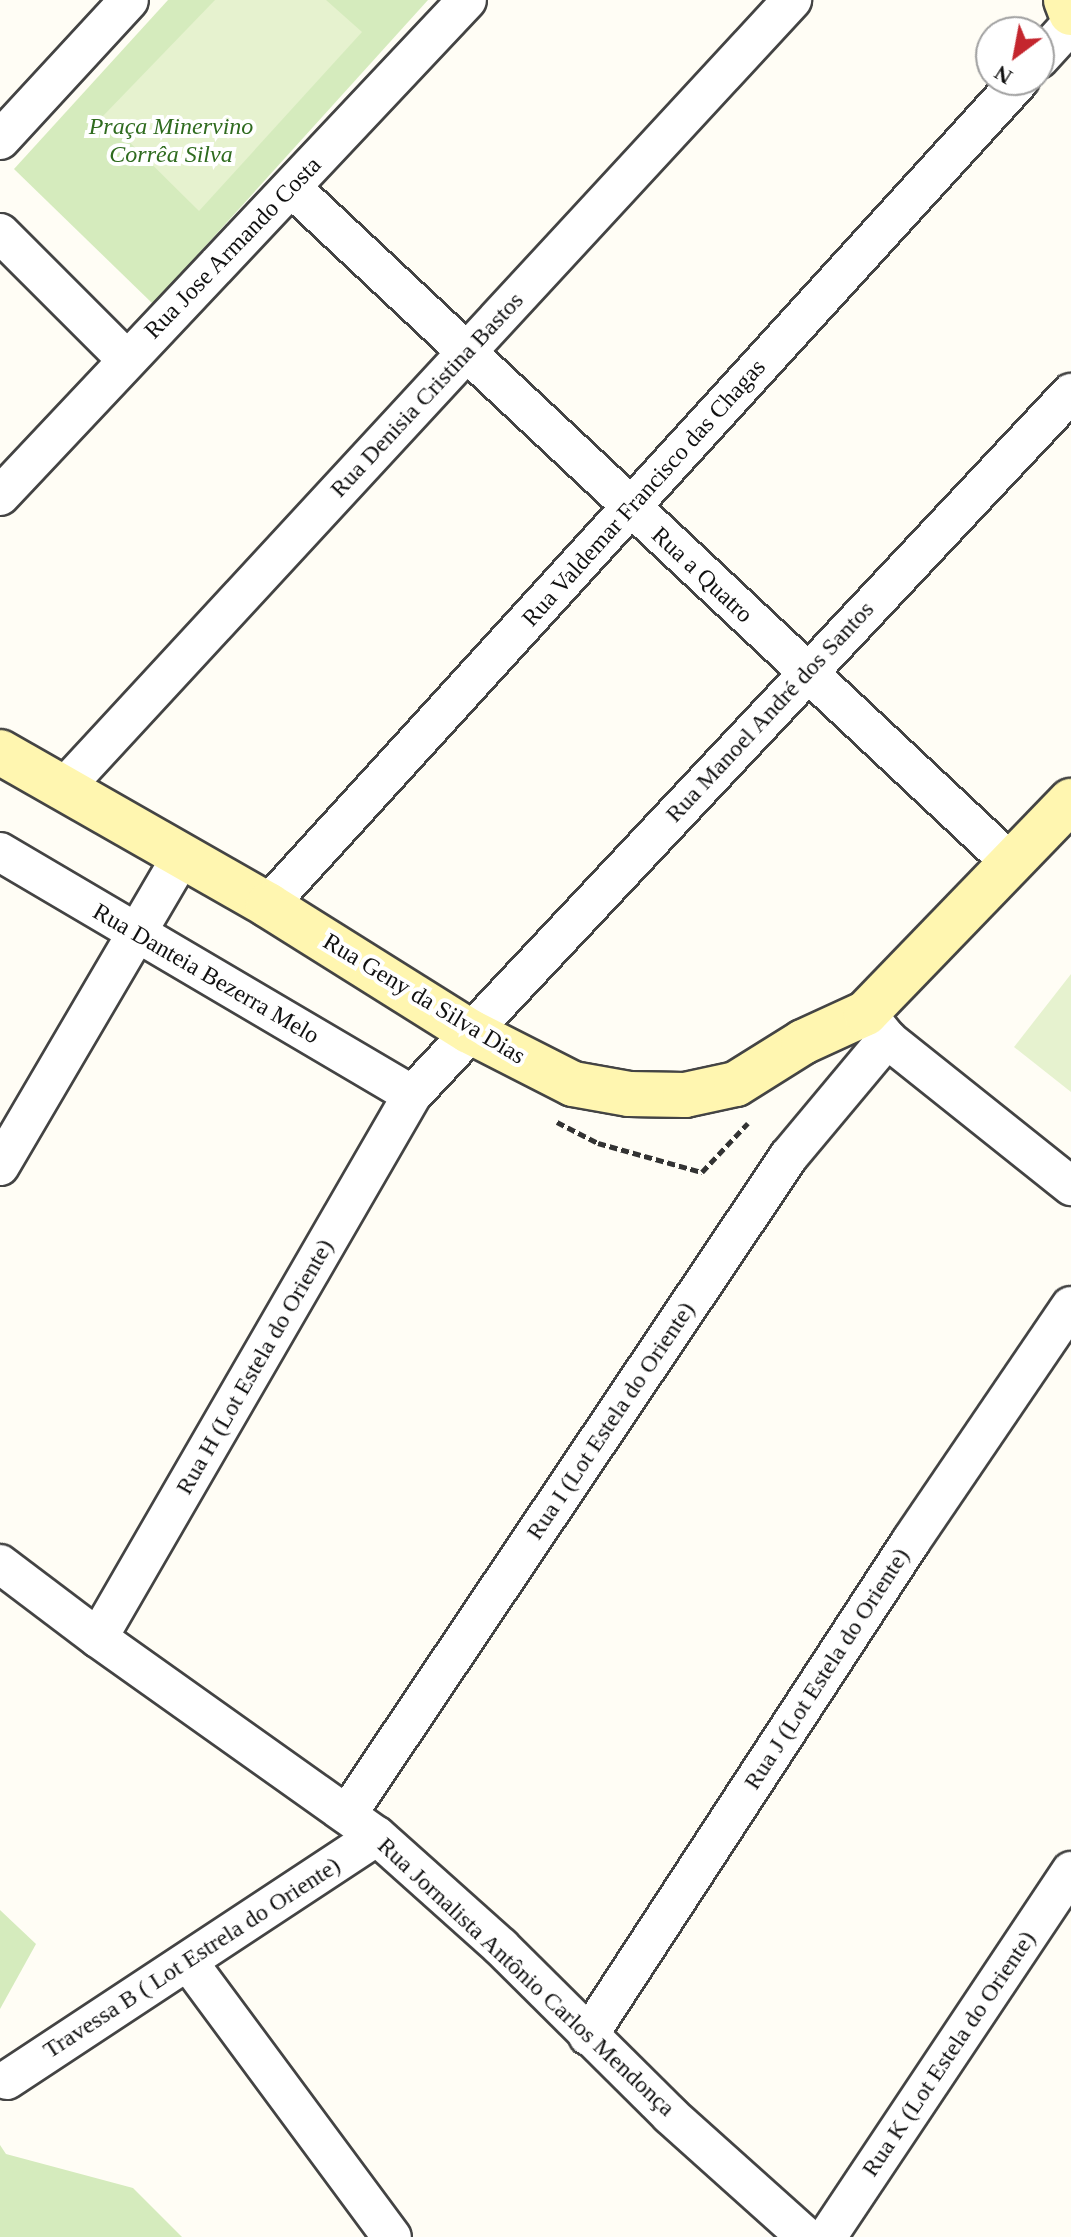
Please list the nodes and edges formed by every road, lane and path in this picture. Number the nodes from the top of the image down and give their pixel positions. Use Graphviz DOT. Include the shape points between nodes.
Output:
graph roads {
  1 [pos="467,0"];
  2 [pos="792,0"];
  3 [pos="1066,0"];
  4 [pos="111,6"];
  5 [pos="1071,13"];
  6 [pos="1071,24"];
  7 [pos="1055,42"];
  8 [pos="1005,96"];
  9 [pos="0,140"];
  10 [pos="292,188"];
  11 [pos="0,233"];
  12 [pos="467,353"];
  13 [pos="126,359"];
  14 [pos="1071,393"];
  15 [pos="0,496"];
  16 [pos="630,508"];
  17 [pos="806,673"];
  18 [pos="0,752"];
  19 [pos="62,790"];
  20 [pos="1071,801"];
  21 [pos="0,852"];
  22 [pos="181,857"];
  23 [pos="1010,862"];
  24 [pos="268,905"];
  25 [pos="134,934"];
  26 [pos="876,1026"];
  27 [pos="469,1031"];
  28 [pos="412,1095"];
  29 [pos="546,1116"];
  30 [pos="750,1121"];
  31 [pos="0,1166"];
  32 [pos="1071,1186"];
  33 [pos="1071,1306"];
  34 [pos="0,1564"];
  35 [pos="98,1638"];
  36 [pos="363,1824"];
  37 [pos="1071,1871"];
  38 [pos="189,1963"];
  39 [pos="588,2036"];
  40 [pos="7,2080"];
  41 [pos="392,2237"];
  42 [pos="806,2237"];
  43 [pos="827,2237"];
  1 -- 10 [label="street, Rua Jose Armando Costa"];
  2 -- 12 [label="street, Rua Denisia Cristina Bastos"];
  3 -- 5 [label="main road"];
  4 -- 9 [label="street"];
  6 -- 7 [label="street"];
  8 -- 16 [label="street, Rua Valdemar Francisco das Chagas"];
  10 -- 12 [label="street, Rua a Quatro"];
  10 -- 13 [label="street, Rua Jose Armando Costa"];
  11 -- 13 [label="street"];
  12 -- 16 [label="street, Rua a Quatro"];
  12 -- 19 [label="street, Rua Denisia Cristina Bastos"];
  13 -- 15 [label="street, Rua Jose Armando Costa"];
  14 -- 17 [label="street, Rua Manoel André dos Santos"];
  16 -- 17 [label="street, Rua a Quatro"];
  16 -- 24 [label="street, Rua Valdemar Francisco das Chagas"];
  17 -- 23 [label="street, Rua a Quatro"];
  17 -- 27 [label="street, Rua Manoel André dos Santos"];
  18 -- 19 [label="main road, Rua Geny da Silva Dias"];
  19 -- 22 [label="main road, Rua Geny da Silva Dias"];
  20 -- 23 [label="main road, Rua Geny da Silva Dias"];
  21 -- 25 [label="street, Rua Danteia Bezerra Melo"];
  22 -- 24 [label="main road, Rua Geny da Silva Dias"];
  22 -- 25 [label="street"];
  23 -- 26 [label="main road, Rua Geny da Silva Dias"];
  24 -- 27 [label="main road, Rua Geny da Silva Dias"];
  25 -- 28 [label="street, Rua Danteia Bezerra Melo"];
  25 -- 31 [label="street"];
  26 -- 27 [label="main road, Rua Geny da Silva Dias" via="803,1042 736,1084 685,1095 629,1094 573,1084"];
  26 -- 32 [label="street"];
  26 -- 36 [label="street, Rua I (Lot Estela do Oriente)"];
  27 -- 28 [label="street, Rua Manoel André dos Santos"];
  28 -- 35 [label="street, Rua H (Lot Estela do Oriente)"];
  29 -- 30 [label="path" via="598,1143 702,1172"];
  33 -- 39 [label="street, Rua J (Lot Estela do Oriente)"];
  34 -- 35 [label="street, Rua Jornalista Antônio Carlos Mendonça"];
  35 -- 36 [label="street, Rua Jornalista Antônio Carlos Mendonça"];
  36 -- 38 [label="street, Travessa B ( Lot Estrela do Oriente)"];
  36 -- 39 [label="street, Rua Jornalista Antônio Carlos Mendonça" via="501,1947"];
  37 -- 43 [label="street, Rua K (Lot Estela do Oriente)"];
  38 -- 40 [label="street, Travessa B ( Lot Estrela do Oriente)"];
  38 -- 41 [label="street"];
  39 -- 42 [label="street, Rua Jornalista Antônio Carlos Mendonça"];
}
